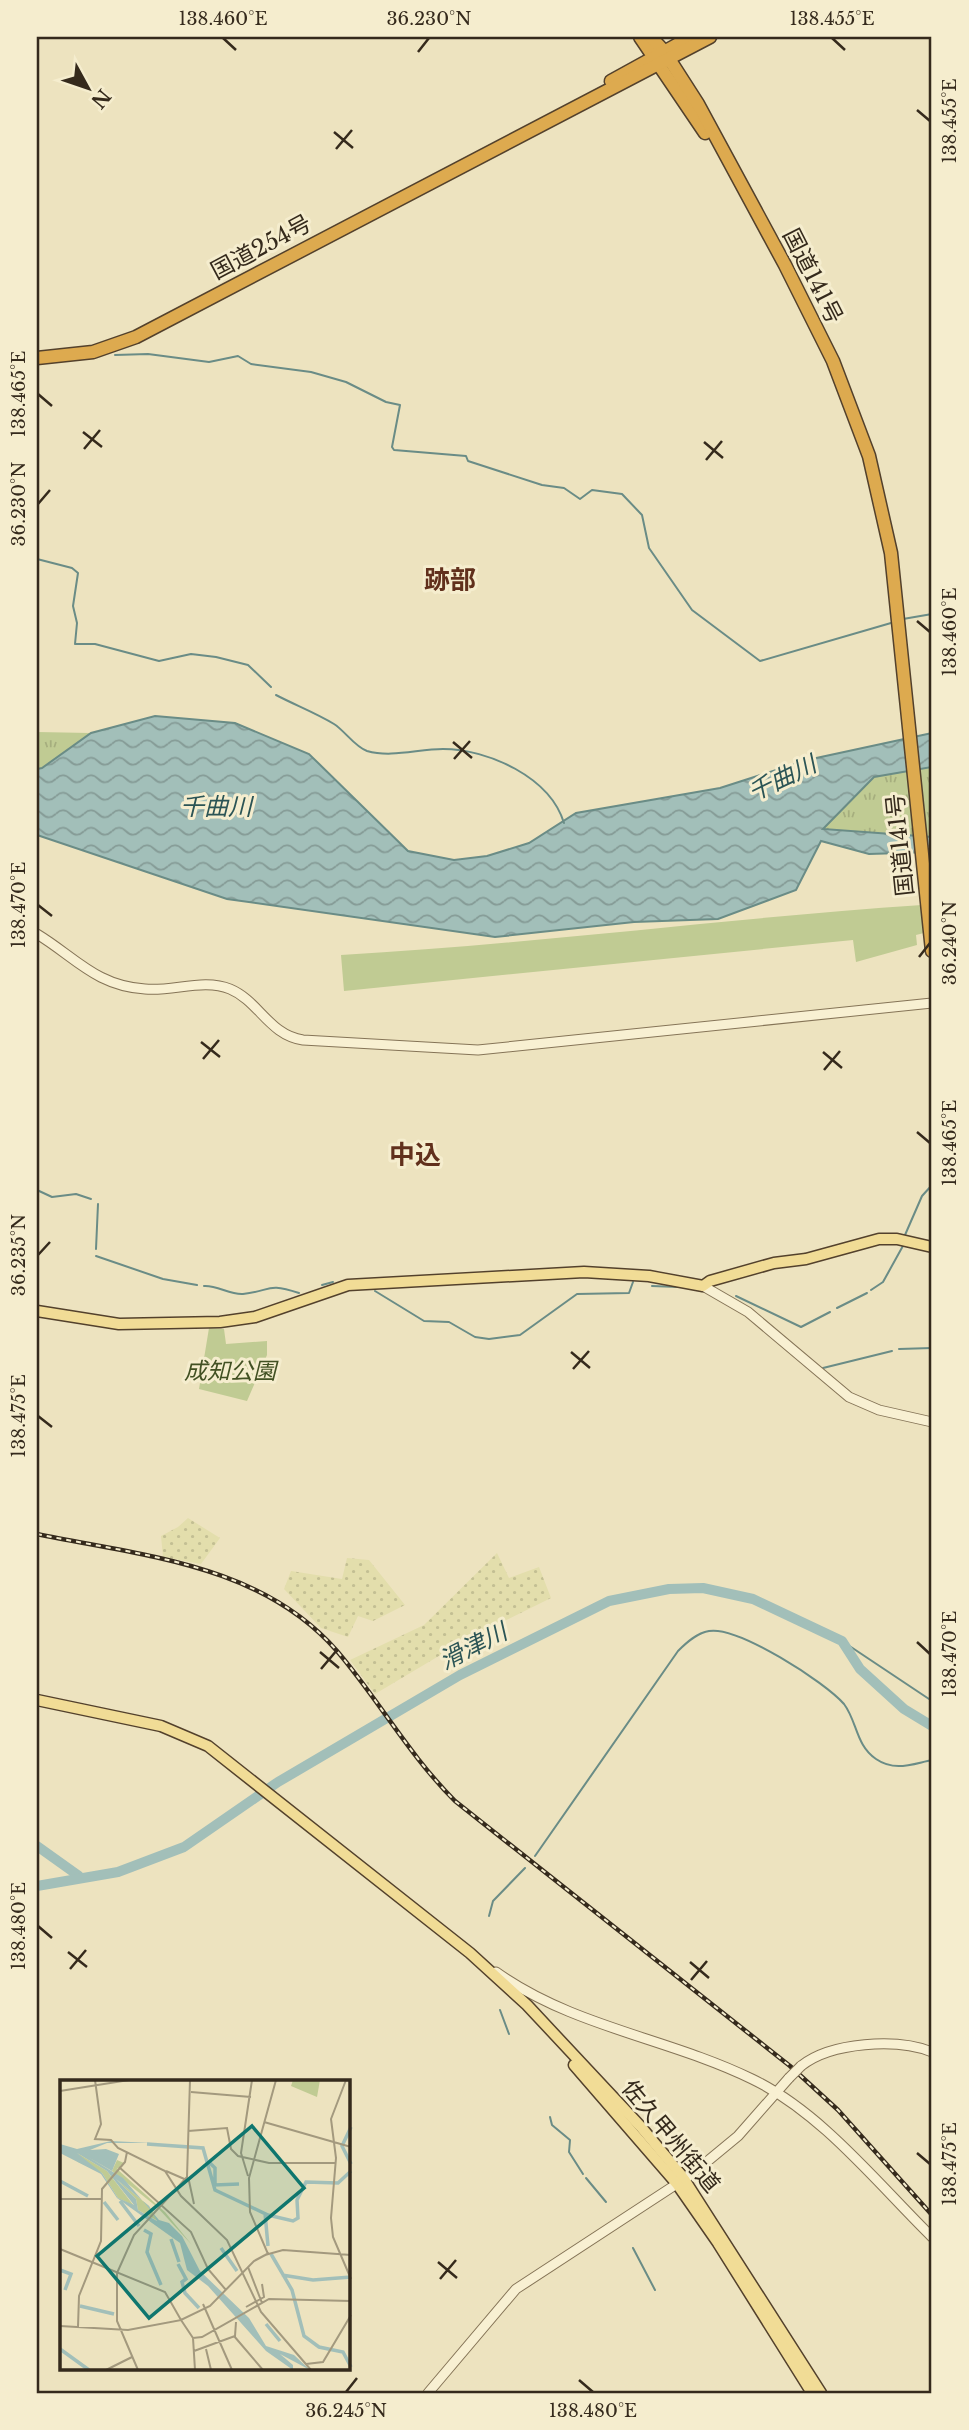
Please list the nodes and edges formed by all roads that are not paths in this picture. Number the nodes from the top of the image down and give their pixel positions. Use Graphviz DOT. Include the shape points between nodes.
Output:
graph roads {
  1 [pos="640,37"];
  2 [pos="651,37"];
  3 [pos="691,37"];
  4 [pos="710,37"];
  5 [pos="662,57"];
  6 [pos="37,358"];
  7 [pos="37,934"];
  8 [pos="932,951"];
  9 [pos="932,1003"];
  10 [pos="932,1247"];
  11 [pos="703,1286"];
  12 [pos="37,1311"];
  13 [pos="932,1422"];
  14 [pos="37,1699"];
  15 [pos="449,1939"];
  16 [pos="470,1953"];
  17 [pos="498,1986"];
  18 [pos="517,1995"];
  19 [pos="551,2006"];
  20 [pos="932,2052"];
  21 [pos="776,2092"];
  22 [pos="681,2182"];
  23 [pos="932,2238"];
  24 [pos="429,2393"];
  25 [pos="812,2393"];
  26 [pos="821,2393"];
  1 -- 5 [label="highway"];
  2 -- 5 [label="highway"];
  3 -- 5 [label="highway"];
  4 -- 5 [label="highway"];
  5 -- 6 [label="highway, 国道254号" via="136,337 93,352"];
  5 -- 8 [label="highway, 国道141号" via="820,352 886,527"];
  7 -- 9 [label="street" via="82,968 116,984 144,989 208,985 229,989 282,1034 303,1040 478,1050"];
  10 -- 11 [label="main road" via="878,1239 774,1263"];
  11 -- 12 [label="main road" via="649,1276 584,1272 348,1285 255,1317 220,1322 118,1324"];
  11 -- 13 [label="street" via="742,1308 849,1397 879,1410"];
  14 -- 15 [label="main road, 佐久甲州街道" via="179,1732 208,1746"];
  15 -- 16 [label="main road, 佐久甲州街道"];
  15 -- 17 [label="main road, 佐久甲州街道"];
  16 -- 18 [label="main road, 佐久甲州街道"];
  16 -- 19 [label="street"];
  17 -- 18 [label="street"];
  17 -- 22 [label="main road, 佐久甲州街道"];
  18 -- 19 [label="street"];
  18 -- 22 [label="main road, 佐久甲州街道" via="641,2127"];
  19 -- 21 [label="street" via="713,2063"];
  20 -- 21 [label="street, bridge" via="896,2046 824,2053 801,2066"];
  21 -- 22 [label="street" via="729,2145"];
  21 -- 23 [label="street" via="824,2129"];
  22 -- 24 [label="street" via="516,2289"];
  22 -- 25 [label="main road, 佐久甲州街道"];
  22 -- 26 [label="main road, 佐久甲州街道"];
}
